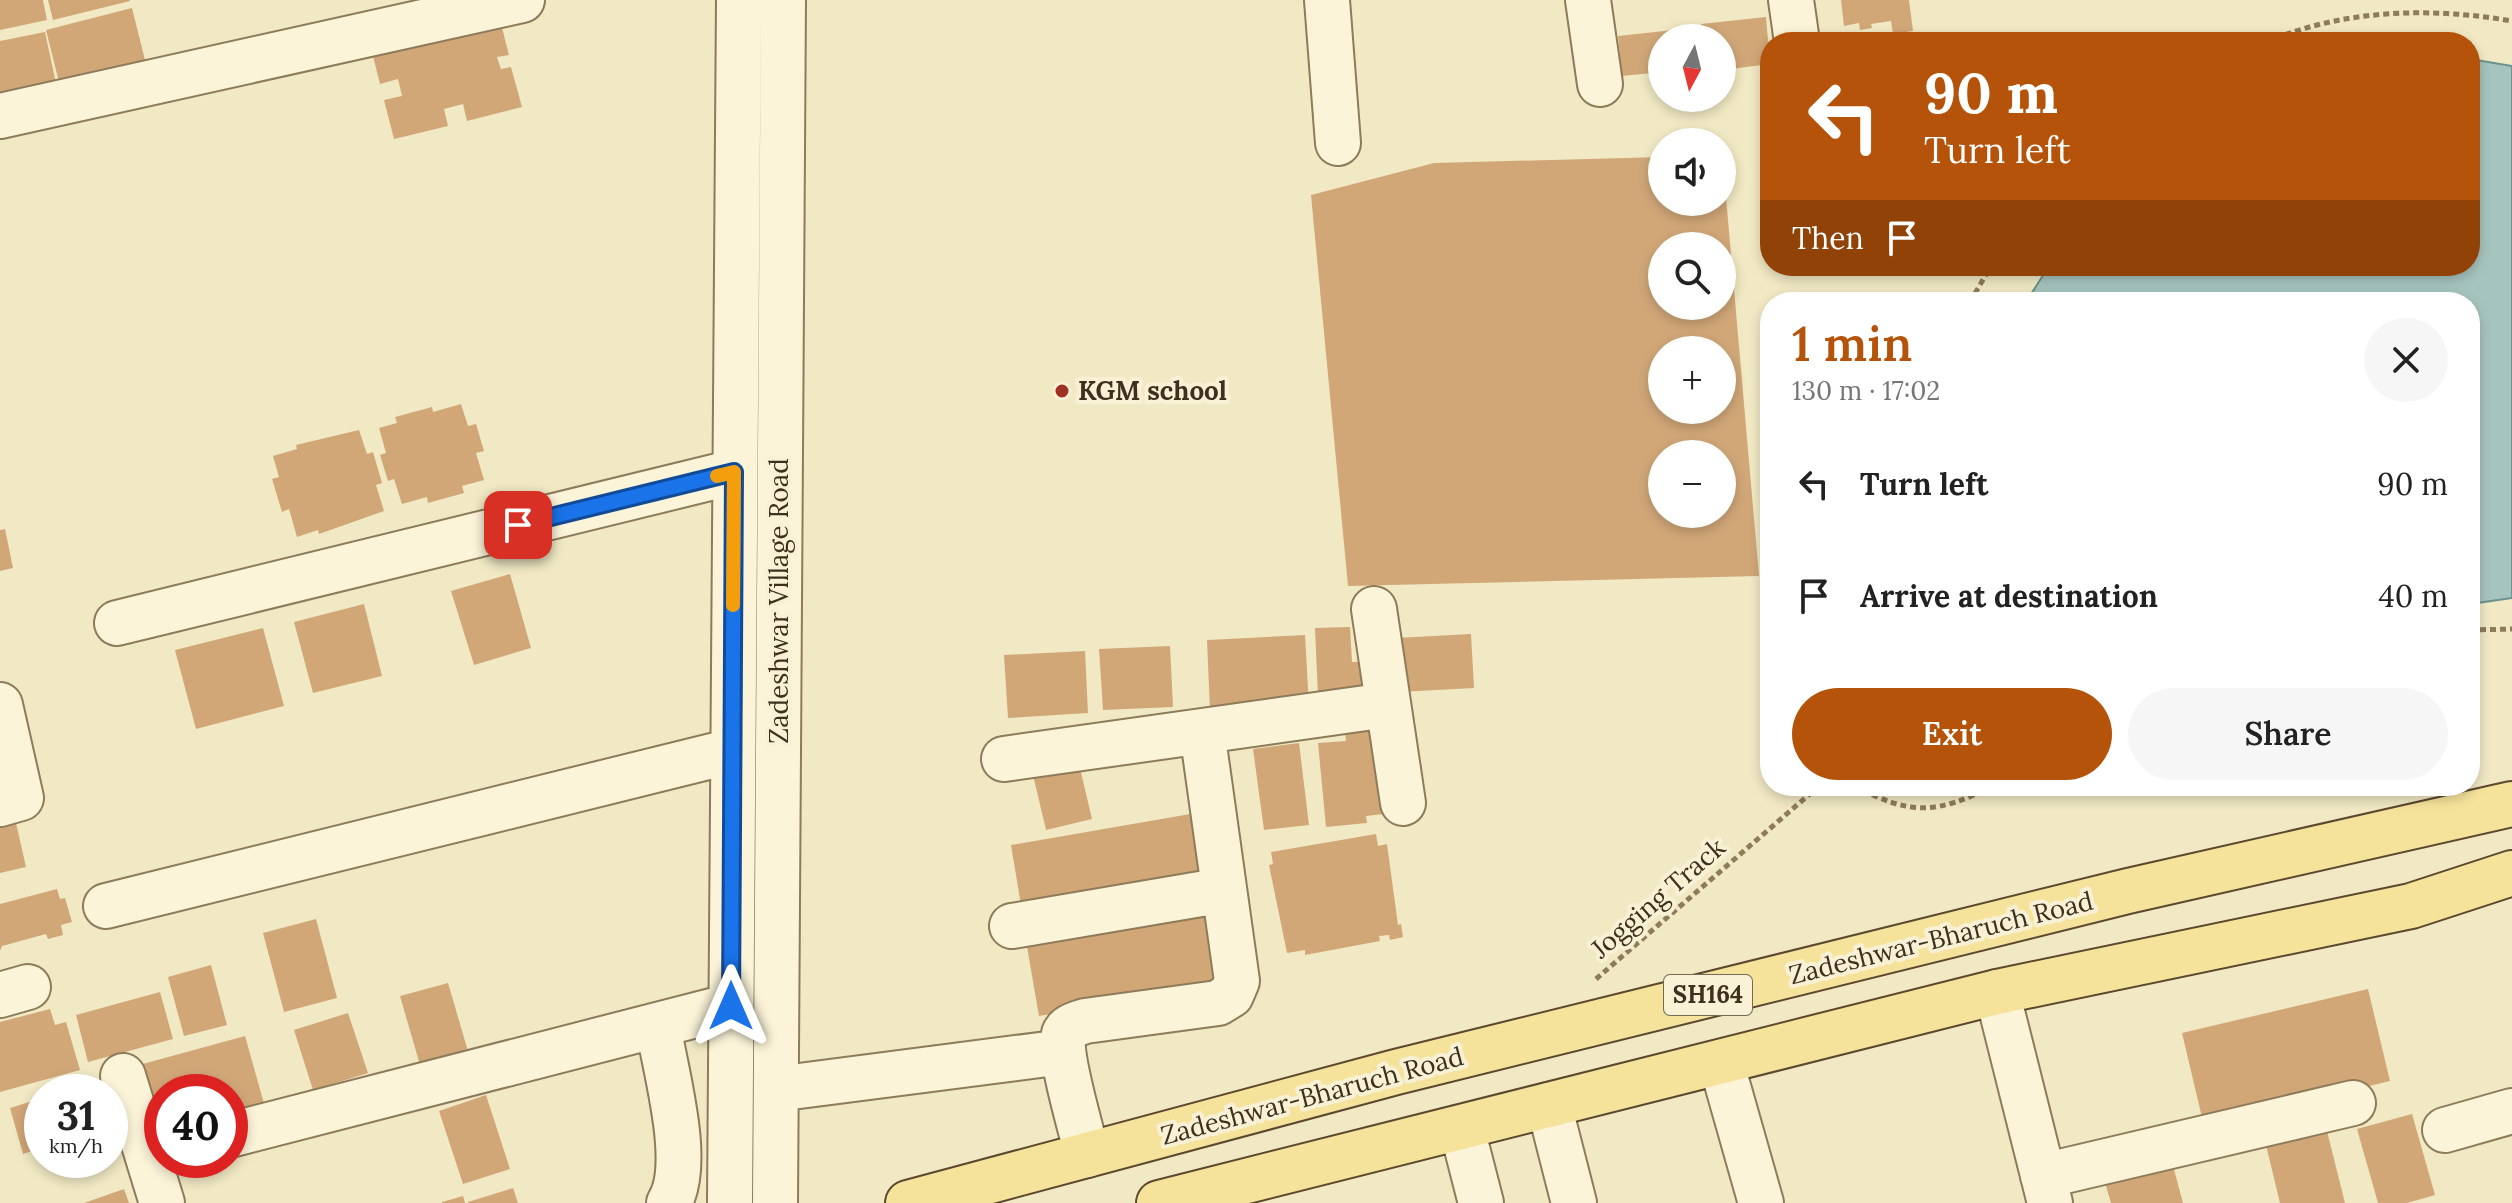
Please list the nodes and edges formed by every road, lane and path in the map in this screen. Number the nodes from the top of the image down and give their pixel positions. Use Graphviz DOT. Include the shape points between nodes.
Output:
graph roads {
  1 [pos="522,0"];
  2 [pos="739,0"];
  3 [pos="783,0"];
  4 [pos="1327,0"];
  5 [pos="1588,0"];
  6 [pos="1791,0"];
  7 [pos="2512,21"];
  8 [pos="1796,32"];
  9 [pos="2291,32"];
  10 [pos="1600,84"];
  11 [pos="0,116"];
  12 [pos="1338,143"];
  13 [pos="734,472"];
  14 [pos="1374,609"];
  15 [pos="117,623"];
  16 [pos="2512,629"];
  17 [pos="2480,630"];
  18 [pos="0,705"];
  19 [pos="1387,705"];
  20 [pos="1202,731"];
  21 [pos="732,751"];
  22 [pos="1004,759"];
  23 [pos="1807,796"];
  24 [pos="1873,796"];
  25 [pos="1970,796"];
  26 [pos="1403,803"];
  27 [pos="0,804"];
  28 [pos="2512,804"];
  29 [pos="2512,873"];
  30 [pos="1224,890"];
  31 [pos="106,906"];
  32 [pos="1012,926"];
  33 [pos="1594,980"];
  34 [pos="1997,992"];
  35 [pos="731,1006"];
  36 [pos="658,1025"];
  37 [pos="1063,1052"];
  38 [pos="1721,1062"];
  39 [pos="128,1088"];
  40 [pos="776,1089"];
  41 [pos="2353,1103"];
  42 [pos="1549,1105"];
  43 [pos="2512,1111"];
  44 [pos="144,1127"];
  45 [pos="1462,1129"];
  46 [pos="248,1130"];
  47 [pos="2445,1130"];
  48 [pos="1087,1155"];
  49 [pos="158,1178"];
  50 [pos="2047,1189"];
  51 [pos="1238,1194"];
  52 [pos="162,1203"];
  53 [pos="669,1203"];
  54 [pos="730,1203"];
  55 [pos="775,1203"];
  56 [pos="908,1203"];
  57 [pos="1159,1203"];
  58 [pos="1481,1203"];
  59 [pos="1574,1203"];
  60 [pos="1761,1203"];
  1 -- 11 [label="street"];
  2 -- 13 [label="street"];
  3 -- 40 [label="street, Zadeshwar Village Road"];
  4 -- 12 [label="street"];
  5 -- 10 [label="street"];
  6 -- 8 [label="street"];
  7 -- 9 [label="path" via="2472,14 2368,14"];
  13 -- 15 [label="street"];
  13 -- 21 [label="street"];
  14 -- 19 [label="street"];
  16 -- 17 [label="path"];
  18 -- 27 [label="street" via="21,798"];
  19 -- 20 [label="street"];
  19 -- 26 [label="street"];
  20 -- 22 [label="street"];
  20 -- 30 [label="street"];
  21 -- 31 [label="street"];
  21 -- 35 [label="street"];
  23 -- 33 [label="path, Jogging Track"];
  24 -- 25 [label="path" via="1936,810"];
  28 -- 48 [label="main road, Zadeshwar-Bharuch Road / SH164" via="2128,891 1396,1072"];
  29 -- 34 [label="main road, SH164" via="2411,906"];
  30 -- 32 [label="street"];
  30 -- 37 [label="street" via="1237,981 1231,995 1218,1003 1070,1026"];
  34 -- 38 [label="main road, SH164"];
  34 -- 50 [label="street"];
  35 -- 36 [label="street"];
  35 -- 54 [label="street"];
  36 -- 46 [label="street"];
  36 -- 53 [label="street" via="679,1160 677,1189"];
  37 -- 40 [label="street"];
  37 -- 48 [label="street"];
  38 -- 42 [label="main road, SH164"];
  38 -- 60 [label="street"];
  39 -- 44 [label="street"];
  40 -- 55 [label="street, Zadeshwar Village Road"];
  41 -- 50 [label="street"];
  42 -- 45 [label="main road, SH164"];
  42 -- 59 [label="street"];
  43 -- 47 [label="street"];
  45 -- 51 [label="main road, SH164"];
  45 -- 58 [label="street"];
  48 -- 56 [label="main road, Zadeshwar-Bharuch Road / SH164"];
  49 -- 52 [label="street"];
  51 -- 57 [label="main road, SH164"];
}
